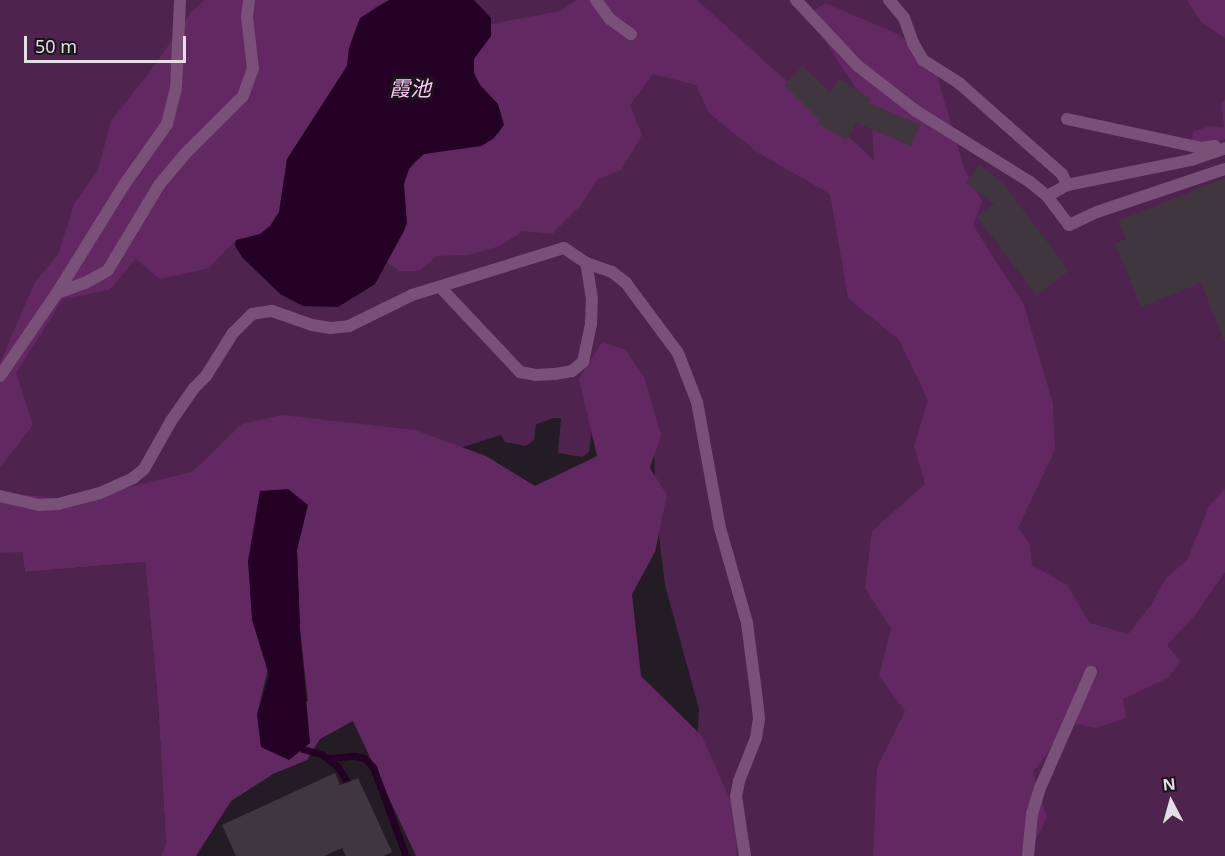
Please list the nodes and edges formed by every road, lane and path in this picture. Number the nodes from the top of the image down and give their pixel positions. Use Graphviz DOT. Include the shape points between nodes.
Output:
graph roads {
  1 [pos="180,0"];
  2 [pos="249,0"];
  3 [pos="596,0"];
  4 [pos="796,0"];
  5 [pos="889,0"];
  6 [pos="631,34"];
  7 [pos="1067,119"];
  8 [pos="1225,148"];
  9 [pos="1225,169"];
  10 [pos="1067,185"];
  11 [pos="1047,196"];
  12 [pos="586,263"];
  13 [pos="440,287"];
  14 [pos="57,293"];
  15 [pos="0,376"];
  16 [pos="0,496"];
  17 [pos="1091,672"];
  18 [pos="745,856"];
  19 [pos="1028,856"];
  1 -- 14 [label="lane" via="176,89 167,124"];
  2 -- 14 [label="lane" via="253,69 243,96 159,185 108,270 85,284"];
  3 -- 6 [label="lane" via="610,19"];
  4 -- 11 [label="lane" via="858,66 884,87"];
  5 -- 10 [label="lane" via="904,18 923,60 959,83 1062,174"];
  7 -- 8 [label="lane" via="1201,148"];
  8 -- 10 [label="lane" via="1191,160"];
  9 -- 11 [label="lane" via="1069,225"];
  10 -- 11 [label="lane"];
  12 -- 13 [label="lane" via="564,248"];
  12 -- 13 [label="lane" via="592,299 583,362 572,371 555,374 520,372"];
  12 -- 18 [label="lane" via="619,276 637,296 678,353 702,423 711,489 747,623 759,719 736,796"];
  13 -- 16 [label="lane" via="395,301 348,326 312,325 272,311 252,314 224,345 144,468 133,478 100,493 58,504 39,505"];
  14 -- 15 [label="lane"];
  17 -- 19 [label="lane" via="1040,788 1030,825"];
}
